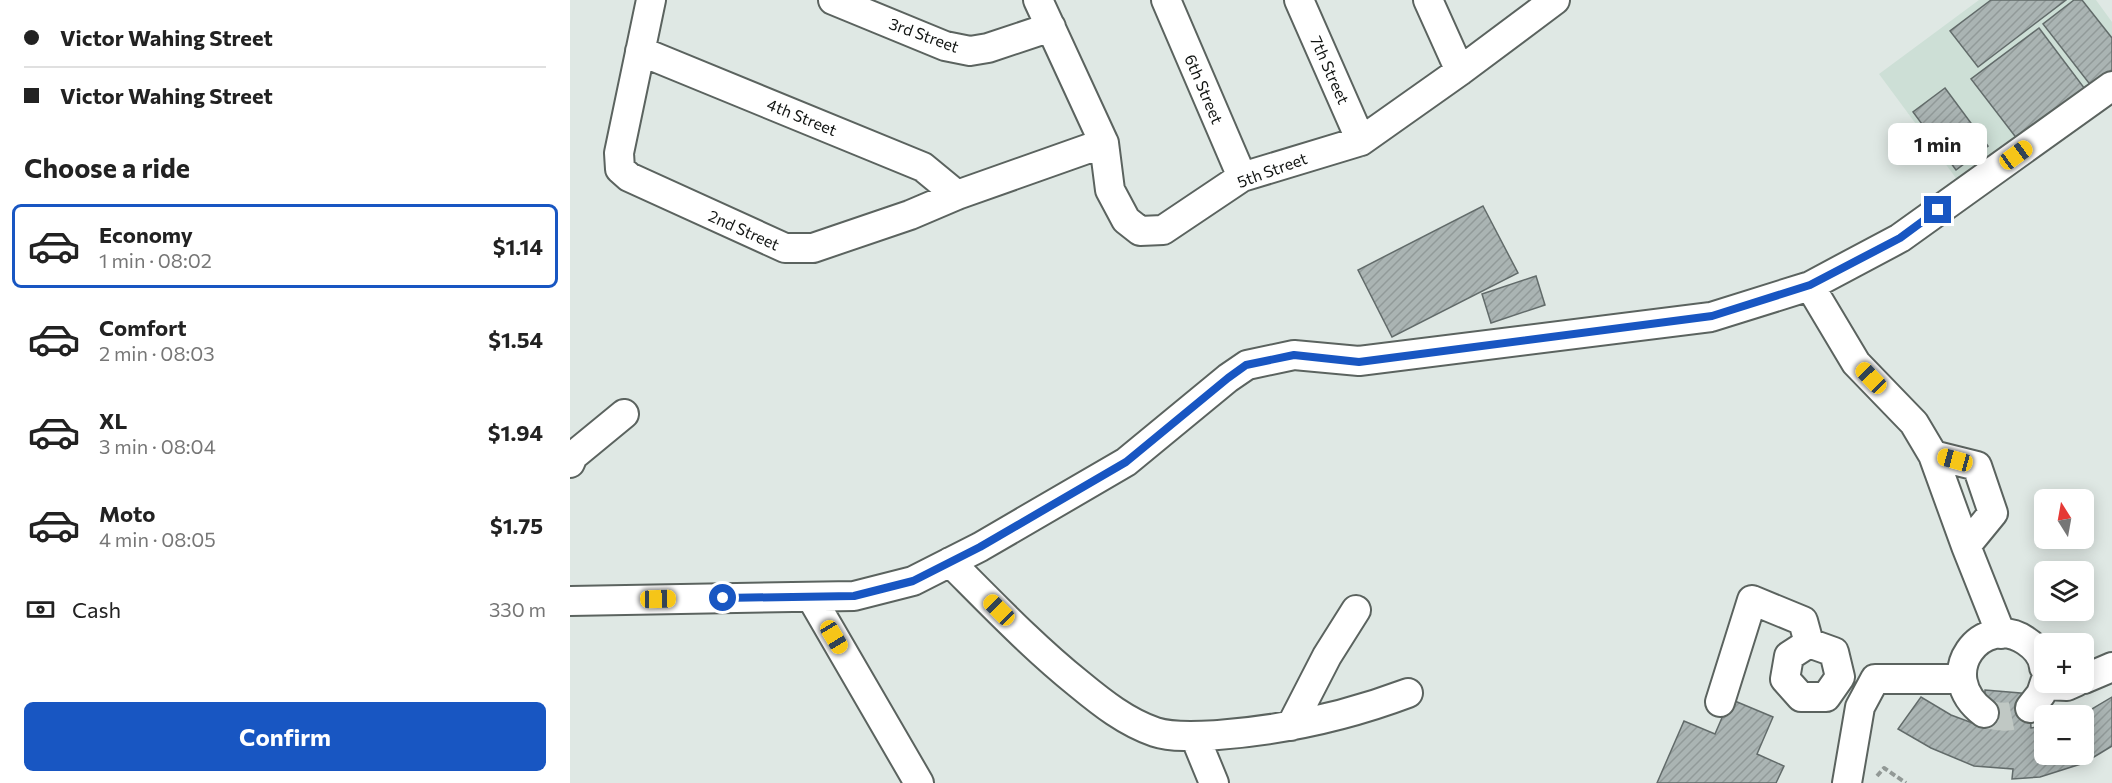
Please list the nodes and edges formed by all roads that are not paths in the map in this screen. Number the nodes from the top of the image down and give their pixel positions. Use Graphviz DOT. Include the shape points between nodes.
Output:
graph roads {
  1 [pos="651,0"];
  2 [pos="833,0"];
  3 [pos="1038,0"];
  4 [pos="1166,0"];
  5 [pos="1299,0"];
  6 [pos="1428,0"];
  7 [pos="1555,0"];
  8 [pos="1051,27"];
  9 [pos="640,51"];
  10 [pos="1460,72"];
  11 [pos="2112,86"];
  12 [pos="1361,141"];
  13 [pos="1104,143"];
  14 [pos="1242,177"];
  15 [pos="957,195"];
  16 [pos="1810,285"];
  17 [pos="624,414"];
  18 [pos="1933,454"];
  19 [pos="570,463"];
  20 [pos="1966,546"];
  21 [pos="950,562"];
  22 [pos="811,597"];
  23 [pos="570,601"];
  24 [pos="1356,610"];
  25 [pos="2001,634"];
  26 [pos="1809,643"];
  27 [pos="2034,647"];
  28 [pos="2112,667"];
  29 [pos="2094,675"];
  30 [pos="1840,677"];
  31 [pos="1875,679"];
  32 [pos="1961,679"];
  33 [pos="1408,693"];
  34 [pos="1720,702"];
  35 [pos="1984,713"];
  36 [pos="1291,726"];
  37 [pos="1195,736"];
  38 [pos="919,783"];
  39 [pos="1214,783"];
  40 [pos="1847,783"];
  1 -- 9 [label="street, 2nd Street"];
  2 -- 8 [label="street, 3rd Street" via="945,46 970,51"];
  3 -- 8 [label="street, 5th Street"];
  4 -- 14 [label="street, 6th Street"];
  5 -- 12 [label="street, 7th Street"];
  6 -- 10 [label="street"];
  7 -- 10 [label="street, 5th Street"];
  8 -- 13 [label="street, 5th Street"];
  9 -- 15 [label="street, 4th Street" via="923,167"];
  9 -- 15 [label="street, 2nd Street" via="619,153 620,169 629,177 785,248 813,248"];
  10 -- 12 [label="street, 5th Street"];
  11 -- 16 [label="street" via="1900,238"];
  12 -- 14 [label="street, 5th Street"];
  13 -- 14 [label="street, 5th Street" via="1110,190 1126,220 1140,231 1163,230"];
  13 -- 15 [label="street, 2nd Street"];
  16 -- 18 [label="street" via="1856,363 1914,423"];
  16 -- 21 [label="street" via="1712,316 1359,362 1294,355 1246,365 1126,462"];
  17 -- 19 [label="street" via="573,456"];
  18 -- 20 [label="street"];
  18 -- 20 [label="street" via="1977,466 1993,513"];
  20 -- 25 [label="street"];
  21 -- 22 [label="street" via="913,581 854,596"];
  21 -- 37 [label="street" via="1047,658 1111,710 1156,733"];
  22 -- 23 [label="street"];
  22 -- 38 [label="street"];
  24 -- 36 [label="street"];
  25 -- 27 [label="street" via="2012,634"];
  25 -- 32 [label="street" via="1971,648"];
  26 -- 30 [label="street" via="1834,652"];
  26 -- 30 [label="street" via="1789,656 1785,679 1801,698 1826,697"];
  26 -- 34 [label="street" via="1803,621 1752,600"];
  28 -- 29 [label="street"];
  30 -- 31 [label="street"];
  31 -- 32 [label="street"];
  31 -- 40 [label="street" via="1860,707"];
  32 -- 35 [label="street" via="1972,705"];
  33 -- 36 [label="street" via="1368,708"];
  36 -- 37 [label="street"];
  37 -- 39 [label="street"];
}
